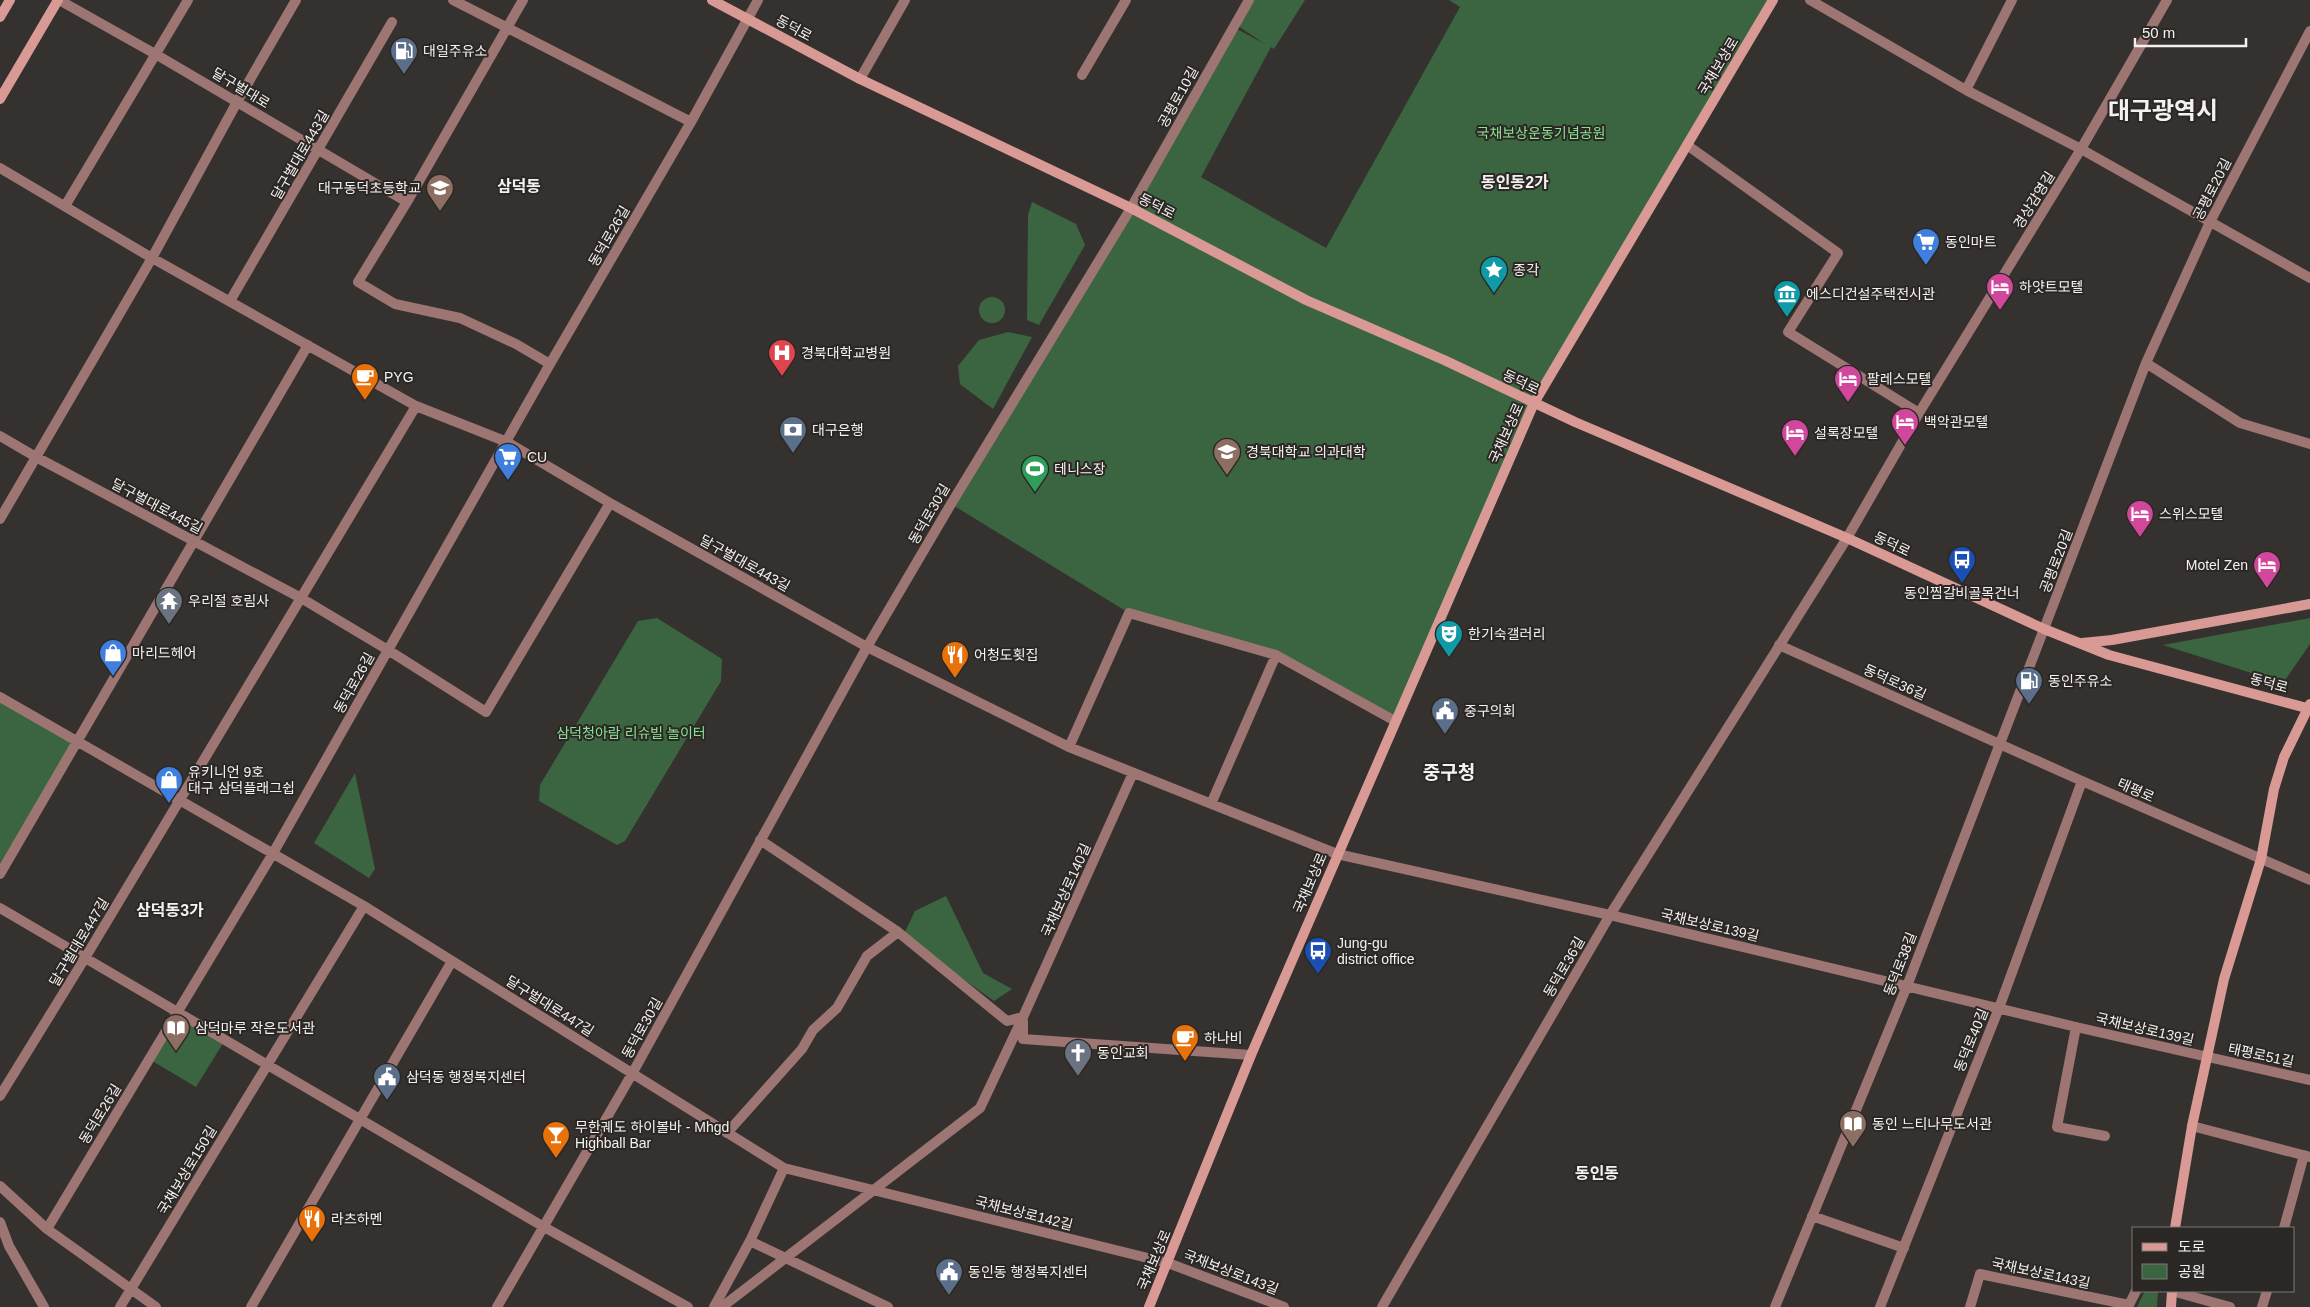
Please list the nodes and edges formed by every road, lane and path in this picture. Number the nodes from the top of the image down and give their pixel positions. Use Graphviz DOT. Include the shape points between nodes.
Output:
graph roads {
  1 [pos="10,0"];
  2 [pos="59,0"];
  3 [pos="188,0"];
  4 [pos="296,0"];
  5 [pos="453,0"];
  6 [pos="523,0"];
  7 [pos="712,0"];
  8 [pos="758,0"];
  9 [pos="905,0"];
  10 [pos="1126,0"];
  11 [pos="1249,0"];
  12 [pos="1773,0"];
  13 [pos="1810,0"];
  14 [pos="2012,0"];
  15 [pos="2167,0"];
  16 [pos="0,16"];
  17 [pos="748,19"];
  18 [pos="392,22"];
  19 [pos="508,28"];
  20 [pos="2310,31"];
  21 [pos="157,55"];
  22 [pos="1082,75"];
  23 [pos="860,79"];
  24 [pos="1966,90"];
  25 [pos="0,99"];
  26 [pos="237,102"];
  27 [pos="692,122"];
  28 [pos="1687,145"];
  29 [pos="2081,149"];
  30 [pos="319,150"];
  31 [pos="0,168"];
  32 [pos="407,202"];
  33 [pos="65,206"];
  34 [pos="1131,208"];
  35 [pos="2210,222"];
  36 [pos="152,258"];
  37 [pos="2310,278"];
  38 [pos="230,300"];
  39 [pos="308,345"];
  40 [pos="2146,363"];
  41 [pos="550,364"];
  42 [pos="1534,403"];
  43 [pos="416,406"];
  44 [pos="1919,412"];
  45 [pos="0,436"];
  46 [pos="507,442"];
  47 [pos="2310,444"];
  48 [pos="36,457"];
  49 [pos="610,503"];
  50 [pos="0,519"];
  51 [pos="1847,538"];
  52 [pos="195,542"];
  53 [pos="301,598"];
  54 [pos="2310,604"];
  55 [pos="2044,629"];
  56 [pos="2079,643"];
  57 [pos="1779,645"];
  58 [pos="867,647"];
  59 [pos="388,650"];
  60 [pos="1276,655"];
  61 [pos="0,697"];
  62 [pos="2309,707"];
  63 [pos="1395,721"];
  64 [pos="78,742"];
  65 [pos="2000,744"];
  66 [pos="1069,747"];
  67 [pos="1133,773"];
  68 [pos="2082,781"];
  69 [pos="180,801"];
  70 [pos="1211,804"];
  71 [pos="760,840"];
  72 [pos="1337,854"];
  73 [pos="272,855"];
  74 [pos="2260,859"];
  75 [pos="0,874"];
  76 [pos="2310,880"];
  77 [pos="364,906"];
  78 [pos="0,908"];
  79 [pos="1610,915"];
  80 [pos="898,932"];
  81 [pos="85,958"];
  82 [pos="452,961"];
  83 [pos="1906,986"];
  84 [pos="1999,1008"];
  85 [pos="178,1012"];
  86 [pos="1024,1018"];
  87 [pos="2076,1027"];
  88 [pos="1251,1056"];
  89 [pos="2207,1058"];
  90 [pos="267,1064"];
  91 [pos="632,1074"];
  92 [pos="2310,1080"];
  93 [pos="0,1096"];
  94 [pos="361,1120"];
  95 [pos="2192,1126"];
  96 [pos="727,1133"];
  97 [pos="2105,1136"];
  98 [pos="2307,1156"];
  99 [pos="784,1168"];
  100 [pos="0,1186"];
  101 [pos="873,1190"];
  102 [pos="1812,1216"];
  103 [pos="0,1222"];
  104 [pos="544,1227"];
  105 [pos="2175,1227"];
  106 [pos="2284,1227"];
  107 [pos="47,1229"];
  108 [pos="750,1241"];
  109 [pos="1904,1248"];
  110 [pos="786,1258"];
  111 [pos="1168,1263"];
  112 [pos="130,1289"];
  113 [pos="2136,1292"];
  114 [pos="2172,1292"];
  115 [pos="2176,1292"];
  116 [pos="2267,1292"];
  117 [pos="2129,1306"];
  118 [pos="44,1307"];
  119 [pos="120,1307"];
  120 [pos="156,1307"];
  121 [pos="251,1307"];
  122 [pos="497,1307"];
  123 [pos="688,1307"];
  124 [pos="714,1307"];
  125 [pos="722,1307"];
  126 [pos="888,1307"];
  127 [pos="1149,1307"];
  128 [pos="1284,1307"];
  129 [pos="1382,1307"];
  130 [pos="1775,1307"];
  131 [pos="1880,1307"];
  132 [pos="1970,1307"];
  133 [pos="2171,1307"];
  134 [pos="2230,1307"];
  135 [pos="2262,1307"];
  1 -- 16 [label="main road"];
  2 -- 21 [label="street, 달구벌대로"];
  2 -- 25 [label="main road, 달구벌대로"];
  3 -- 21 [label="street"];
  4 -- 26 [label="street"];
  5 -- 19 [label="street"];
  6 -- 19 [label="street"];
  7 -- 17 [label="main road, 동덕로"];
  8 -- 17 [label="street"];
  9 -- 23 [label="street"];
  10 -- 22 [label="street"];
  11 -- 34 [label="street, 공평로10길"];
  12 -- 28 [label="main road, 국채보상로"];
  13 -- 24 [label="street"];
  14 -- 24 [label="street"];
  15 -- 29 [label="street, 경상감영길"];
  17 -- 23 [label="main road, 동덕로"];
  17 -- 27 [label="street, 동덕로26길"];
  18 -- 30 [label="street, 달구벌대로443길"];
  19 -- 27 [label="street"];
  19 -- 32 [label="street"];
  20 -- 35 [label="street, 공평로20길"];
  21 -- 26 [label="street, 달구벌대로"];
  21 -- 33 [label="street"];
  23 -- 34 [label="main road, 동덕로"];
  24 -- 29 [label="street"];
  26 -- 30 [label="street, 달구벌대로"];
  26 -- 36 [label="street"];
  27 -- 41 [label="street, 동덕로26길"];
  28 -- 42 [label="main road, 국채보상로"];
  28 -- 44 [label="street" via="1838,253 1788,332"];
  29 -- 35 [label="street"];
  29 -- 44 [label="street, 경상감영길"];
  30 -- 32 [label="street, 달구벌대로"];
  30 -- 38 [label="street, 달구벌대로443길"];
  31 -- 33 [label="street, 달구벌대로443길"];
  32 -- 41 [label="street" via="358,282 395,304 460,318"];
  33 -- 36 [label="street, 달구벌대로443길"];
  34 -- 42 [label="main road, 동덕로" via="1306,300"];
  34 -- 58 [label="street, 동덕로30길"];
  35 -- 37 [label="street"];
  35 -- 40 [label="street, 공평로20길"];
  36 -- 38 [label="street, 달구벌대로443길"];
  36 -- 48 [label="street"];
  38 -- 39 [label="street, 달구벌대로443길"];
  39 -- 43 [label="street, 달구벌대로443길"];
  39 -- 52 [label="street"];
  40 -- 47 [label="street" via="2240,423"];
  40 -- 55 [label="street, 공평로20길"];
  41 -- 46 [label="street, 동덕로26길"];
  42 -- 51 [label="main road, 동덕로"];
  42 -- 63 [label="main road, 국채보상로"];
  43 -- 46 [label="street, 달구벌대로443길"];
  43 -- 53 [label="street"];
  44 -- 51 [label="street, 경상감영길"];
  45 -- 48 [label="street, 달구벌대로445길"];
  46 -- 49 [label="street, 달구벌대로443길"];
  46 -- 59 [label="street, 동덕로26길"];
  48 -- 50 [label="street"];
  48 -- 52 [label="street, 달구벌대로445길"];
  49 -- 58 [label="street, 달구벌대로443길"];
  49 -- 59 [label="street, 달구벌대로445길" via="486,712"];
  51 -- 55 [label="main road, 동덕로"];
  51 -- 57 [label="street, 동덕로36길"];
  52 -- 53 [label="street, 달구벌대로445길"];
  52 -- 64 [label="street"];
  53 -- 59 [label="street, 달구벌대로445길"];
  53 -- 69 [label="street"];
  54 -- 56 [label="main road" via="2112,640"];
  55 -- 56 [label="main road, 동덕로"];
  55 -- 65 [label="street, 동덕로38길"];
  56 -- 62 [label="main road, 동덕로" via="2109,654"];
  57 -- 65 [label="street, 동덕로36길"];
  57 -- 79 [label="street, 동덕로36길"];
  58 -- 66 [label="street"];
  58 -- 71 [label="street, 동덕로30길"];
  59 -- 73 [label="street, 동덕로26길"];
  60 -- 63 [label="street"];
  60 -- 66 [label="street" via="1129,613"];
  60 -- 70 [label="street"];
  61 -- 64 [label="street, 달구벌대로447길"];
  62 -- 74 [label="main road" via="2281,765"];
  63 -- 72 [label="main road, 국채보상로"];
  64 -- 69 [label="street, 달구벌대로447길"];
  64 -- 75 [label="street"];
  65 -- 68 [label="street, 태평로"];
  65 -- 83 [label="street, 동덕로38길"];
  66 -- 67 [label="street"];
  67 -- 70 [label="street"];
  67 -- 86 [label="street, 국채보상로140길"];
  68 -- 74 [label="street, 태평로"];
  68 -- 84 [label="street, 동덕로40길"];
  69 -- 73 [label="street, 달구벌대로447길"];
  69 -- 81 [label="street, 달구벌대로447길"];
  70 -- 72 [label="street"];
  71 -- 80 [label="street"];
  71 -- 91 [label="street, 동덕로30길"];
  72 -- 79 [label="street, 국채보상로139길"];
  72 -- 88 [label="main road, 국채보상로"];
  73 -- 77 [label="street, 달구벌대로447길"];
  73 -- 85 [label="street, 동덕로26길"];
  74 -- 76 [label="street, 태평로"];
  74 -- 89 [label="main road" via="2224,979"];
  77 -- 82 [label="street, 달구벌대로447길"];
  77 -- 90 [label="street"];
  78 -- 81 [label="street"];
  79 -- 83 [label="street, 국채보상로139길"];
  79 -- 129 [label="street, 동덕로36길"];
  80 -- 86 [label="street" via="1007,1021"];
  80 -- 96 [label="street" via="867,956 837,1008 814,1030 802,1049"];
  81 -- 85 [label="street"];
  81 -- 93 [label="street, 달구벌대로447길"];
  82 -- 91 [label="street, 달구벌대로447길"];
  82 -- 94 [label="street"];
  83 -- 84 [label="street, 국채보상로139길"];
  83 -- 102 [label="street, 동덕로38길"];
  84 -- 87 [label="street, 국채보상로139길"];
  84 -- 109 [label="street, 동덕로40길"];
  85 -- 90 [label="street"];
  85 -- 107 [label="street, 동덕로26길"];
  86 -- 88 [label="street" via="1023,1039"];
  86 -- 101 [label="street" via="980,1108"];
  87 -- 89 [label="street, 국채보상로139길"];
  87 -- 97 [label="street, 국채보상로139길" via="2057,1127"];
  88 -- 111 [label="main road, 국채보상로"];
  89 -- 92 [label="street, 태평로51길"];
  89 -- 95 [label="main road"];
  90 -- 94 [label="street"];
  90 -- 112 [label="street, 국채보상로150길"];
  91 -- 96 [label="street, 국채보상로142길"];
  91 -- 104 [label="street, 동덕로30길"];
  94 -- 104 [label="street"];
  94 -- 121 [label="street"];
  95 -- 98 [label="street"];
  95 -- 105 [label="main road"];
  96 -- 99 [label="street, 국채보상로142길"];
  98 -- 106 [label="street"];
  99 -- 101 [label="street, 국채보상로142길"];
  99 -- 108 [label="street"];
  100 -- 107 [label="street"];
  101 -- 110 [label="street"];
  101 -- 111 [label="street, 국채보상로142길"];
  102 -- 109 [label="street"];
  102 -- 130 [label="street, 동덕로38길"];
  103 -- 118 [label="street"];
  104 -- 122 [label="street, 동덕로30길"];
  104 -- 123 [label="street"];
  107 -- 112 [label="street"];
  108 -- 110 [label="street"];
  108 -- 124 [label="street"];
  109 -- 131 [label="street, 동덕로40길"];
  110 -- 125 [label="street"];
  110 -- 126 [label="street"];
  111 -- 127 [label="main road, 국채보상로"];
  111 -- 128 [label="street, 국채보상로143길"];
  112 -- 119 [label="street, 국채보상로150길"];
  112 -- 120 [label="street"];
  113 -- 117 [label="street"];
  114 -- 133 [label="main road"];
  115 -- 134 [label="street"];
  116 -- 135 [label="street"];
  117 -- 132 [label="street, 국채보상로143길" via="1980,1274"];
}
